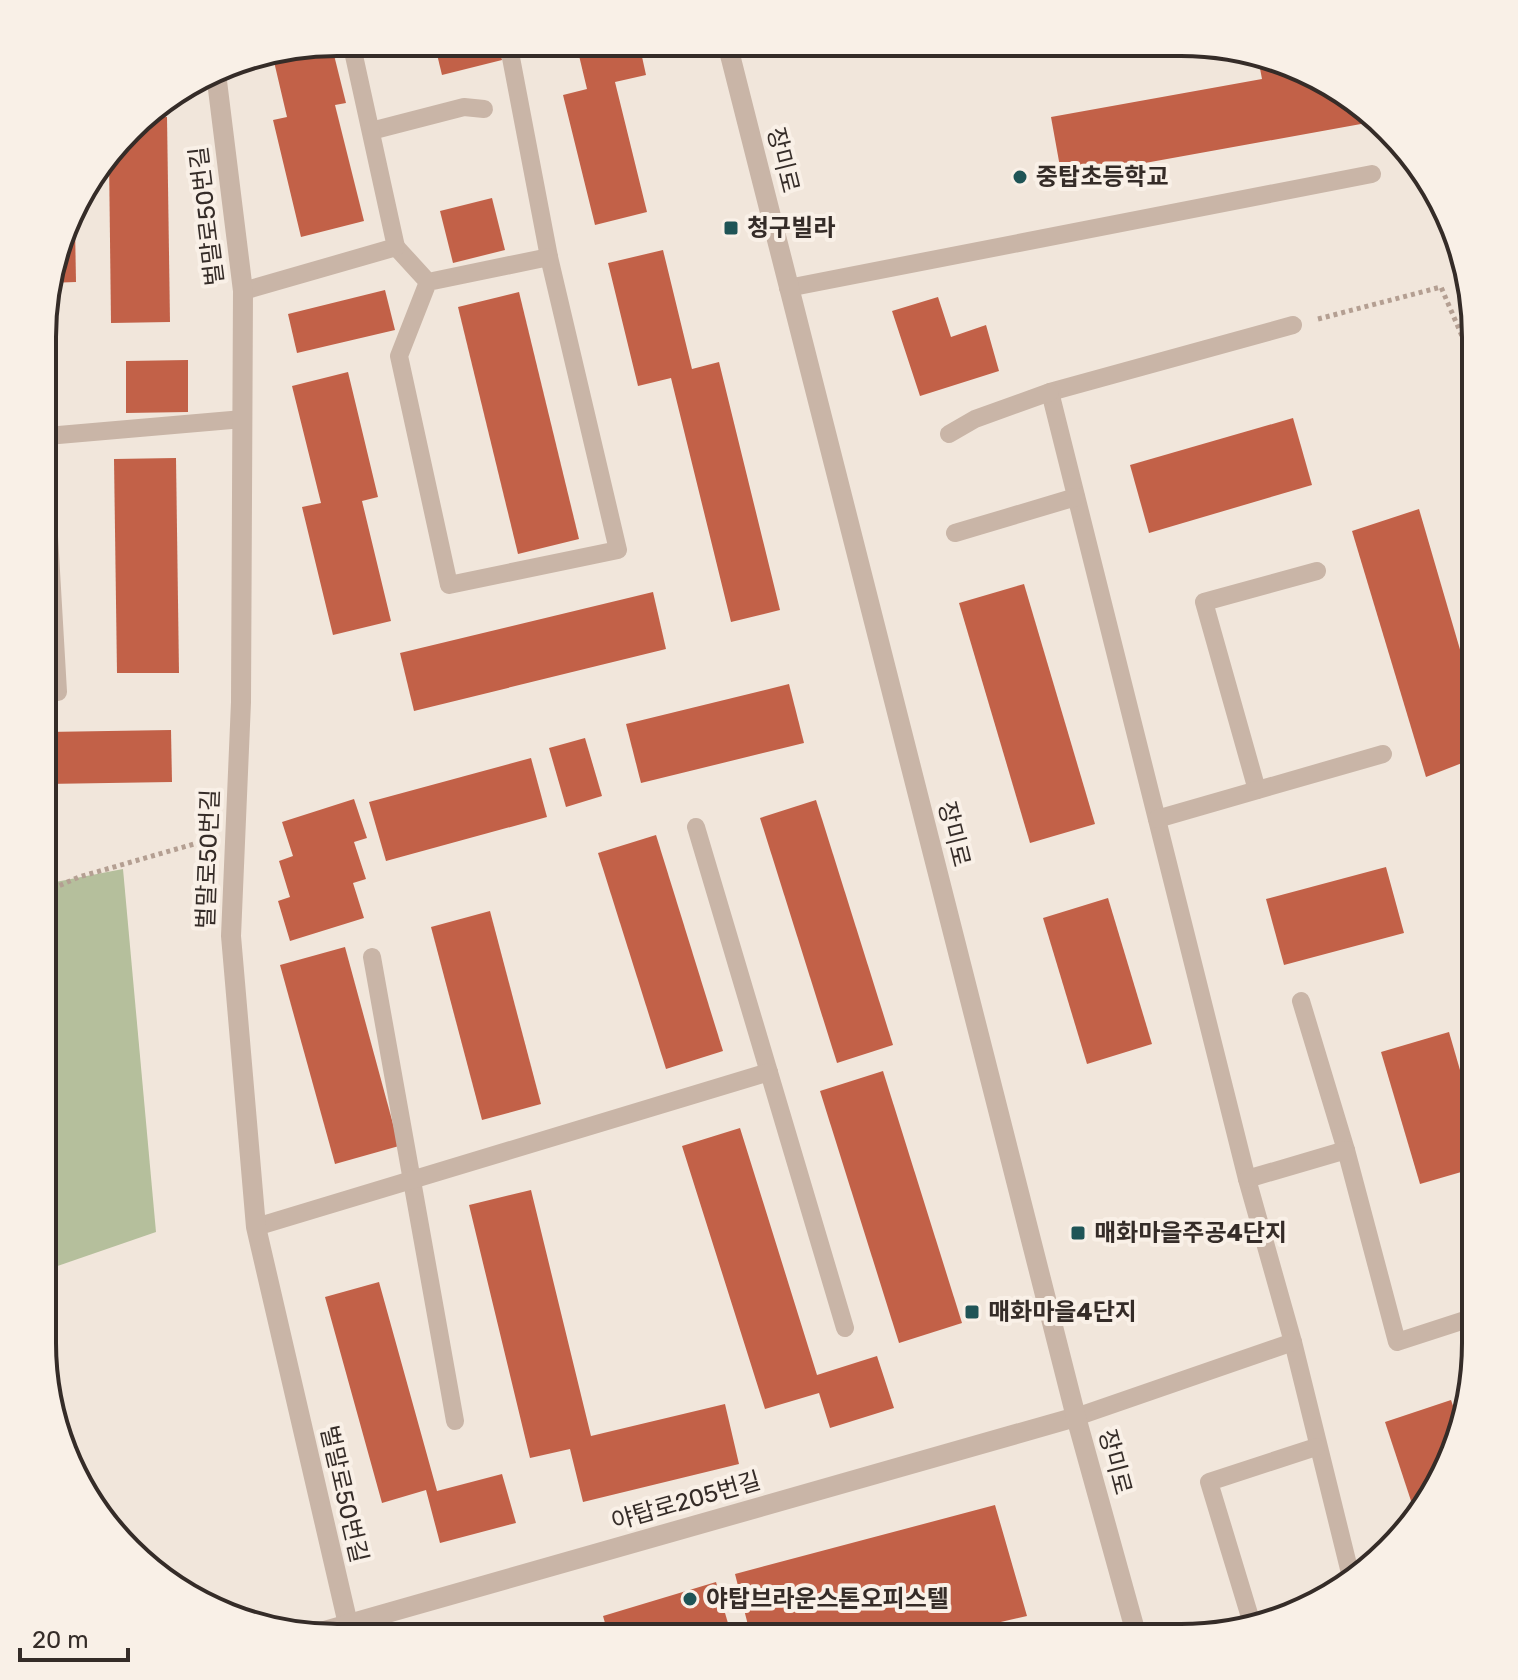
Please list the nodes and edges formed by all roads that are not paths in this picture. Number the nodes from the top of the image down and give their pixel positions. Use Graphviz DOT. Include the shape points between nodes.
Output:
graph roads {
  1 [pos="354,57"];
  2 [pos="511,57"];
  3 [pos="730,57"];
  4 [pos="217,83"];
  5 [pos="484,109"];
  6 [pos="371,131"];
  7 [pos="1372,174"];
  8 [pos="396,247"];
  9 [pos="549,257"];
  10 [pos="428,282"];
  11 [pos="788,288"];
  12 [pos="243,291"];
  13 [pos="1293,325"];
  14 [pos="1050,392"];
  15 [pos="243,419"];
  16 [pos="949,434"];
  17 [pos="56,435"];
  18 [pos="1076,497"];
  19 [pos="955,533"];
  20 [pos="1317,571"];
  21 [pos="56,663"];
  22 [pos="58,692"];
  23 [pos="1383,754"];
  24 [pos="1257,790"];
  25 [pos="1157,819"];
  26 [pos="696,827"];
  27 [pos="372,957"];
  28 [pos="1301,1001"];
  29 [pos="769,1072"];
  30 [pos="1346,1150"];
  31 [pos="1247,1179"];
  32 [pos="412,1180"];
  33 [pos="256,1227"];
  34 [pos="1462,1321"];
  35 [pos="845,1328"];
  36 [pos="1293,1342"];
  37 [pos="1076,1417"];
  38 [pos="455,1421"];
  39 [pos="1316,1447"];
  40 [pos="1349,1568"];
  41 [pos="1249,1615"];
  42 [pos="1133,1623"];
  43 [pos="347,1624"];
  44 [pos="373,1624"];
  1 -- 6 [label="lane"];
  2 -- 9 [label="lane"];
  3 -- 11 [label="street, 장미로"];
  4 -- 12 [label="street, 벌말로50번길"];
  5 -- 6 [label="lane" via="464,107"];
  6 -- 8 [label="lane"];
  7 -- 11 [label="lane"];
  8 -- 10 [label="lane"];
  8 -- 12 [label="lane"];
  9 -- 10 [label="lane"];
  9 -- 10 [label="lane" via="618,550 449,585 399,356"];
  11 -- 37 [label="street, 장미로"];
  12 -- 15 [label="street, 벌말로50번길"];
  13 -- 14 [label="lane"];
  14 -- 16 [label="lane"];
  14 -- 18 [label="lane"];
  15 -- 17 [label="lane"];
  15 -- 33 [label="street, 벌말로50번길" via="241,702 231,936"];
  18 -- 19 [label="lane"];
  18 -- 25 [label="lane"];
  20 -- 24 [label="lane" via="1204,602"];
  21 -- 22 [label="lane"];
  23 -- 24 [label="lane"];
  24 -- 25 [label="lane"];
  25 -- 31 [label="lane"];
  26 -- 29 [label="lane"];
  27 -- 32 [label="lane"];
  28 -- 30 [label="lane"];
  29 -- 32 [label="lane"];
  29 -- 35 [label="lane"];
  30 -- 31 [label="lane"];
  30 -- 34 [label="lane" via="1397,1342"];
  31 -- 36 [label="lane"];
  32 -- 33 [label="lane"];
  32 -- 38 [label="lane"];
  33 -- 43 [label="street, 벌말로50번길"];
  36 -- 37 [label="lane"];
  36 -- 39 [label="lane"];
  37 -- 42 [label="street, 장미로"];
  37 -- 44 [label="street, 야탑로205번길"];
  39 -- 40 [label="lane"];
  39 -- 41 [label="lane" via="1209,1482"];
}
